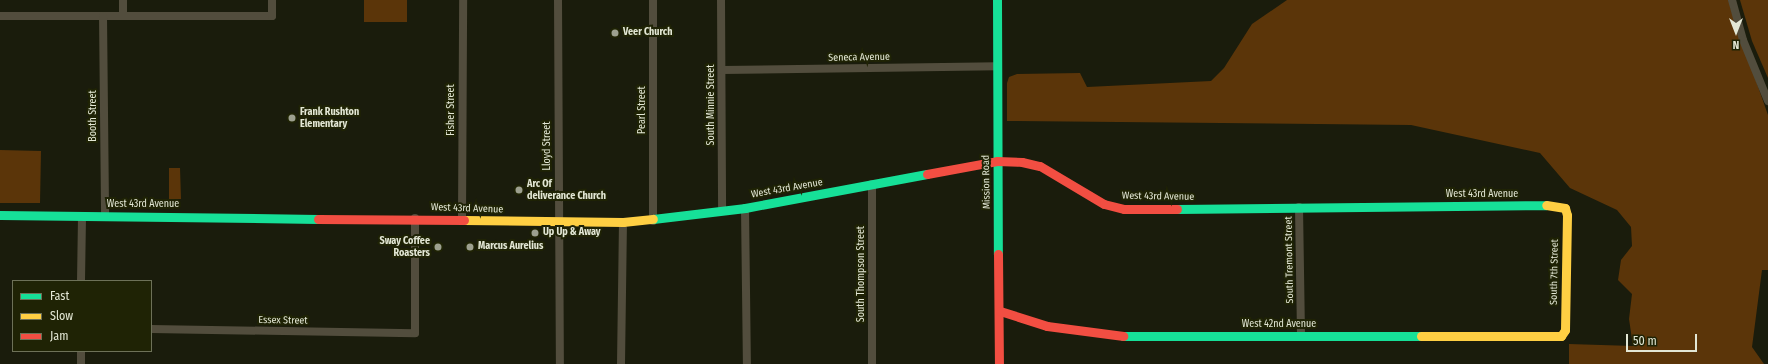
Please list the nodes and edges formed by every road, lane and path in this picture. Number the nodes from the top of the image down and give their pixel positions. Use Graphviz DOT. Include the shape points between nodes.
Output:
graph roads {
  1 [pos="123,0"];
  2 [pos="272,0"];
  3 [pos="462,0"];
  4 [pos="558,0"];
  5 [pos="653,0"];
  6 [pos="721,0"];
  7 [pos="997,0"];
  8 [pos="1732,0"];
  9 [pos="0,16"];
  10 [pos="103,16"];
  11 [pos="122,16"];
  12 [pos="997,66"];
  13 [pos="722,70"];
  14 [pos="1768,101"];
  15 [pos="997,162"];
  16 [pos="872,184"];
  17 [pos="1299,207"];
  18 [pos="745,208"];
  19 [pos="1565,208"];
  20 [pos="722,211"];
  21 [pos="0,215"];
  22 [pos="105,215"];
  23 [pos="82,216"];
  24 [pos="414,218"];
  25 [pos="462,220"];
  26 [pos="654,220"];
  27 [pos="622,222"];
  28 [pos="561,223"];
  29 [pos="81,280"];
  30 [pos="1000,311"];
  31 [pos="152,329"];
  32 [pos="1301,336"];
  33 [pos="1561,336"];
  34 [pos="81,352"];
  35 [pos="81,364"];
  36 [pos="560,364"];
  37 [pos="621,364"];
  38 [pos="747,364"];
  39 [pos="872,364"];
  40 [pos="999,364"];
  1 -- 11 [label="street"];
  2 -- 11 [label="street" via="272,16"];
  3 -- 25 [label="street, Fisher Street"];
  4 -- 28 [label="street, Lloyd Street" via="558,212"];
  5 -- 26 [label="street, Pearl Street"];
  6 -- 13 [label="street, South Minnie Street"];
  7 -- 12 [label="street, Mission Road"];
  8 -- 14 [label="street" via="1743,40"];
  9 -- 10 [label="street"];
  10 -- 11 [label="street"];
  10 -- 22 [label="street, Booth Street"];
  12 -- 13 [label="street, Seneca Avenue"];
  12 -- 15 [label="street, Mission Road"];
  13 -- 20 [label="street, South Minnie Street"];
  15 -- 16 [label="street, West 43rd Avenue"];
  15 -- 17 [label="street, West 43rd Avenue" via="1022,162 1040,166 1104,204 1124,209"];
  15 -- 30 [label="street, Mission Road"];
  16 -- 18 [label="street, West 43rd Avenue"];
  16 -- 39 [label="street, South Thompson Street"];
  17 -- 19 [label="street, West 43rd Avenue"];
  17 -- 32 [label="street, South Tremont Street"];
  18 -- 20 [label="street, West 43rd Avenue"];
  18 -- 38 [label="street"];
  19 -- 33 [label="street, South 7th Street" via="1565,330"];
  20 -- 26 [label="street, West 43rd Avenue"];
  21 -- 23 [label="street, West 43rd Avenue"];
  22 -- 23 [label="street, West 43rd Avenue"];
  22 -- 24 [label="street, West 43rd Avenue"];
  23 -- 29 [label="street"];
  24 -- 25 [label="street, West 43rd Avenue"];
  24 -- 31 [label="street, Essex Street" via="415,333"];
  25 -- 28 [label="street, West 43rd Avenue"];
  26 -- 27 [label="street, West 43rd Avenue"];
  27 -- 28 [label="street, West 43rd Avenue"];
  27 -- 37 [label="street"];
  28 -- 36 [label="street, Lloyd Street"];
  30 -- 32 [label="street, West 42nd Avenue" via="1047,326 1110,336"];
  30 -- 40 [label="street, Mission Road"];
  32 -- 33 [label="street, West 42nd Avenue"];
  34 -- 35 [label="street"];
}
